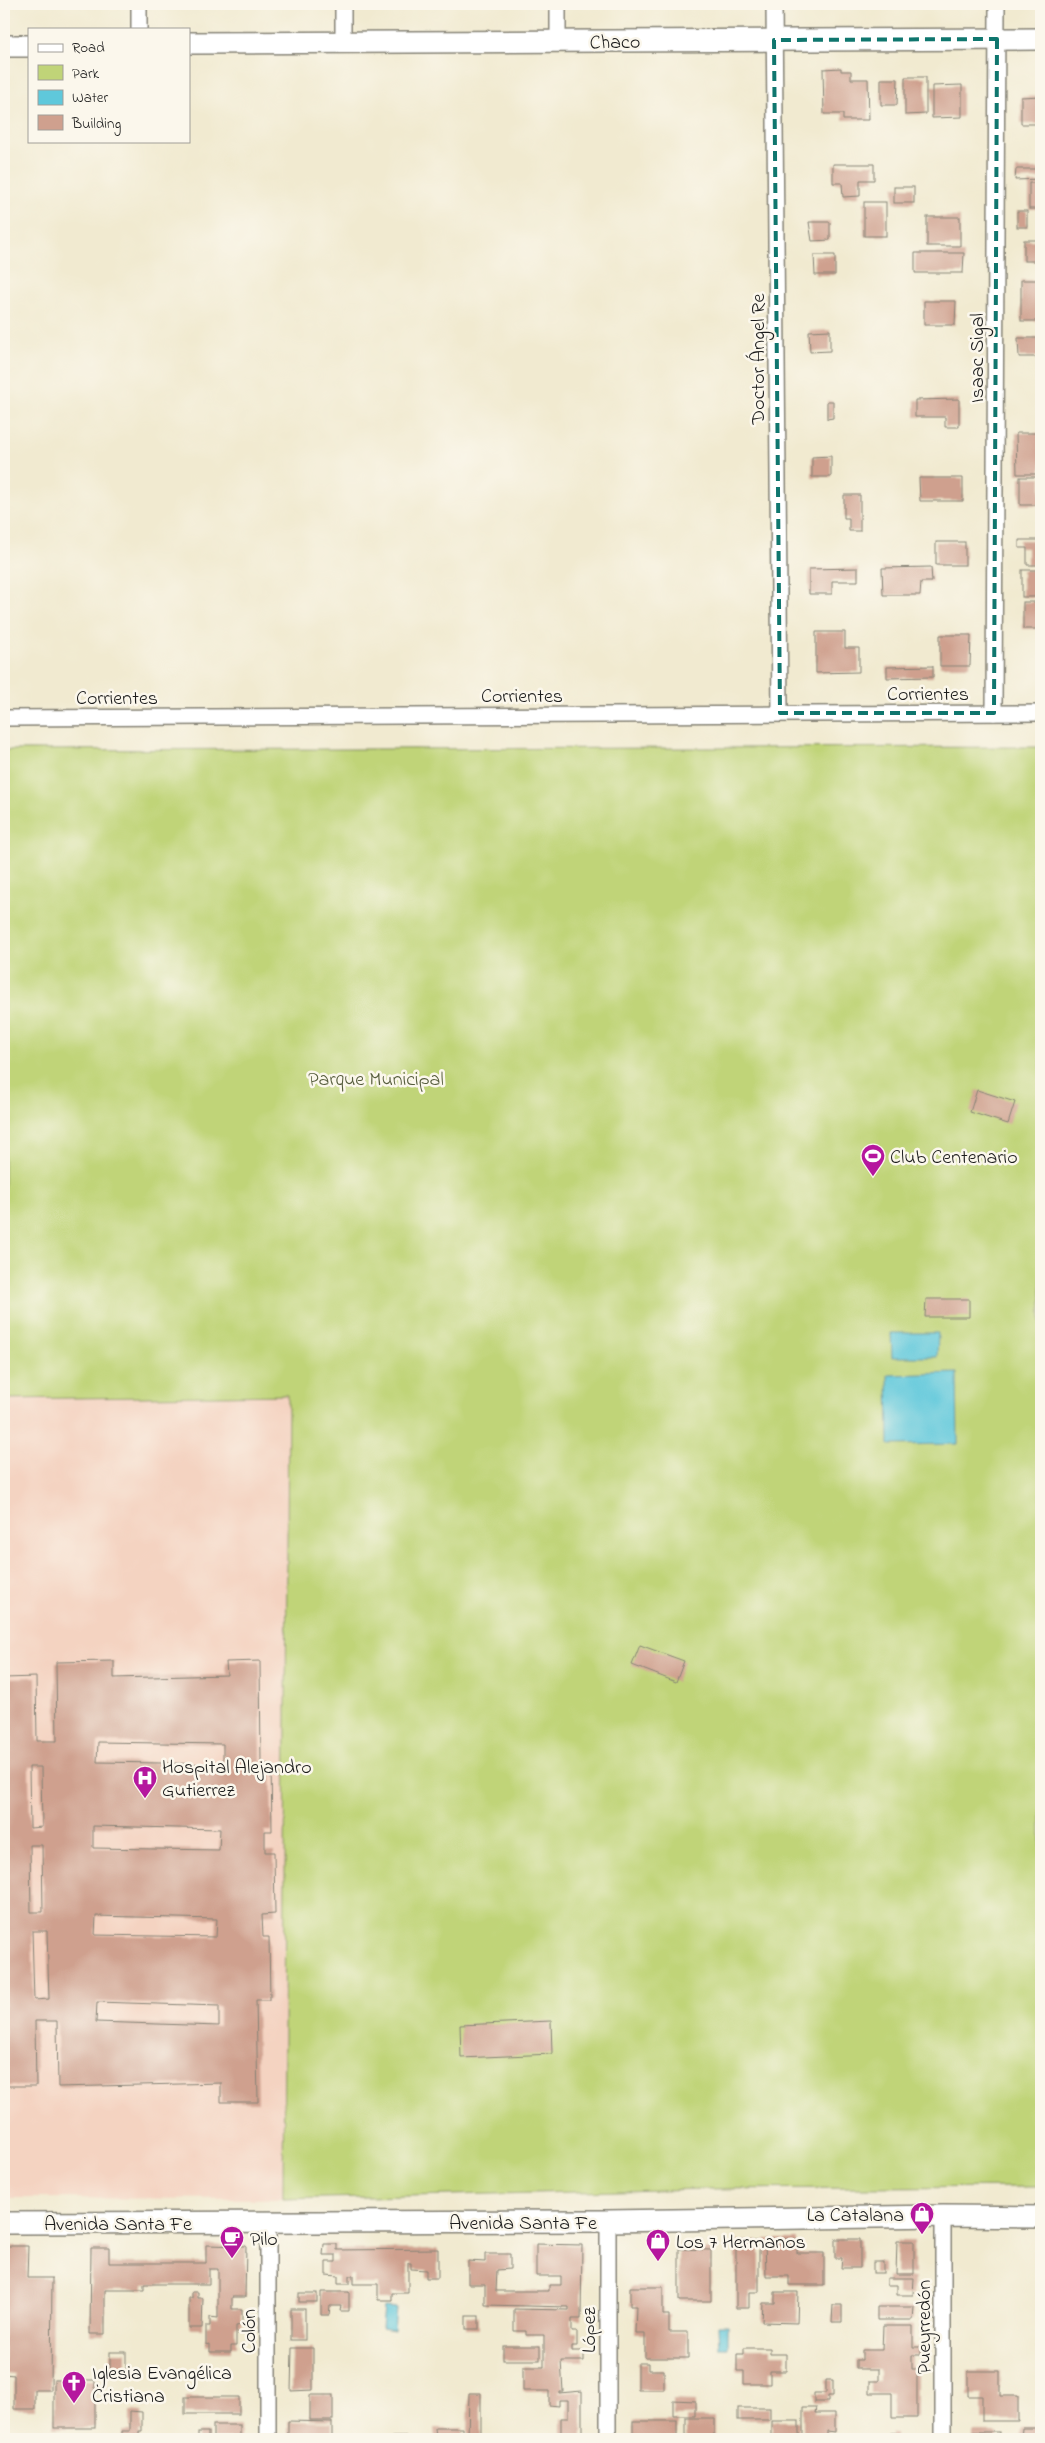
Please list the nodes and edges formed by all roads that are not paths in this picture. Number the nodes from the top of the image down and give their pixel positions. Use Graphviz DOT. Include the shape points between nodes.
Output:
graph roads {
  1 [pos="139,4"];
  2 [pos="343,4"];
  3 [pos="558,4"];
  4 [pos="774,4"];
  5 [pos="997,4"];
  6 [pos="139,28"];
  7 [pos="997,39"];
  8 [pos="1041,39"];
  9 [pos="774,40"];
  10 [pos="343,42"];
  11 [pos="558,42"];
  12 [pos="190,43"];
  13 [pos="4,46"];
  14 [pos="28,46"];
  15 [pos="780,713"];
  16 [pos="994,713"];
  17 [pos="1041,713"];
  18 [pos="4,718"];
  19 [pos="943,2216"];
  20 [pos="1041,2216"];
  21 [pos="608,2221"];
  22 [pos="268,2222"];
  23 [pos="4,2223"];
  24 [pos="268,2439"];
  25 [pos="608,2439"];
  26 [pos="943,2439"];
  1 -- 6 [label="street"];
  2 -- 10 [label="street"];
  3 -- 11 [label="street"];
  4 -- 9 [label="street, Doctor Ángel Re"];
  5 -- 7 [label="street, Isaac Sigal"];
  7 -- 8 [label="main road, Chaco"];
  7 -- 9 [label="main road, Chaco"];
  7 -- 16 [label="street, Isaac Sigal"];
  9 -- 11 [label="main road, Chaco"];
  9 -- 15 [label="street, Doctor Ángel Re"];
  10 -- 11 [label="main road, Chaco"];
  10 -- 12 [label="main road, Chaco"];
  13 -- 14 [label="main road"];
  15 -- 16 [label="street, Corrientes"];
  15 -- 18 [label="street, Corrientes"];
  16 -- 17 [label="street, Corrientes"];
  19 -- 20 [label="main road, Avenida Santa Fe"];
  19 -- 21 [label="main road, Avenida Santa Fe"];
  19 -- 26 [label="street, Pueyrredón"];
  21 -- 22 [label="main road, Avenida Santa Fe"];
  21 -- 25 [label="street, López"];
  22 -- 23 [label="main road, Avenida Santa Fe"];
  22 -- 24 [label="street, Colón"];
}
